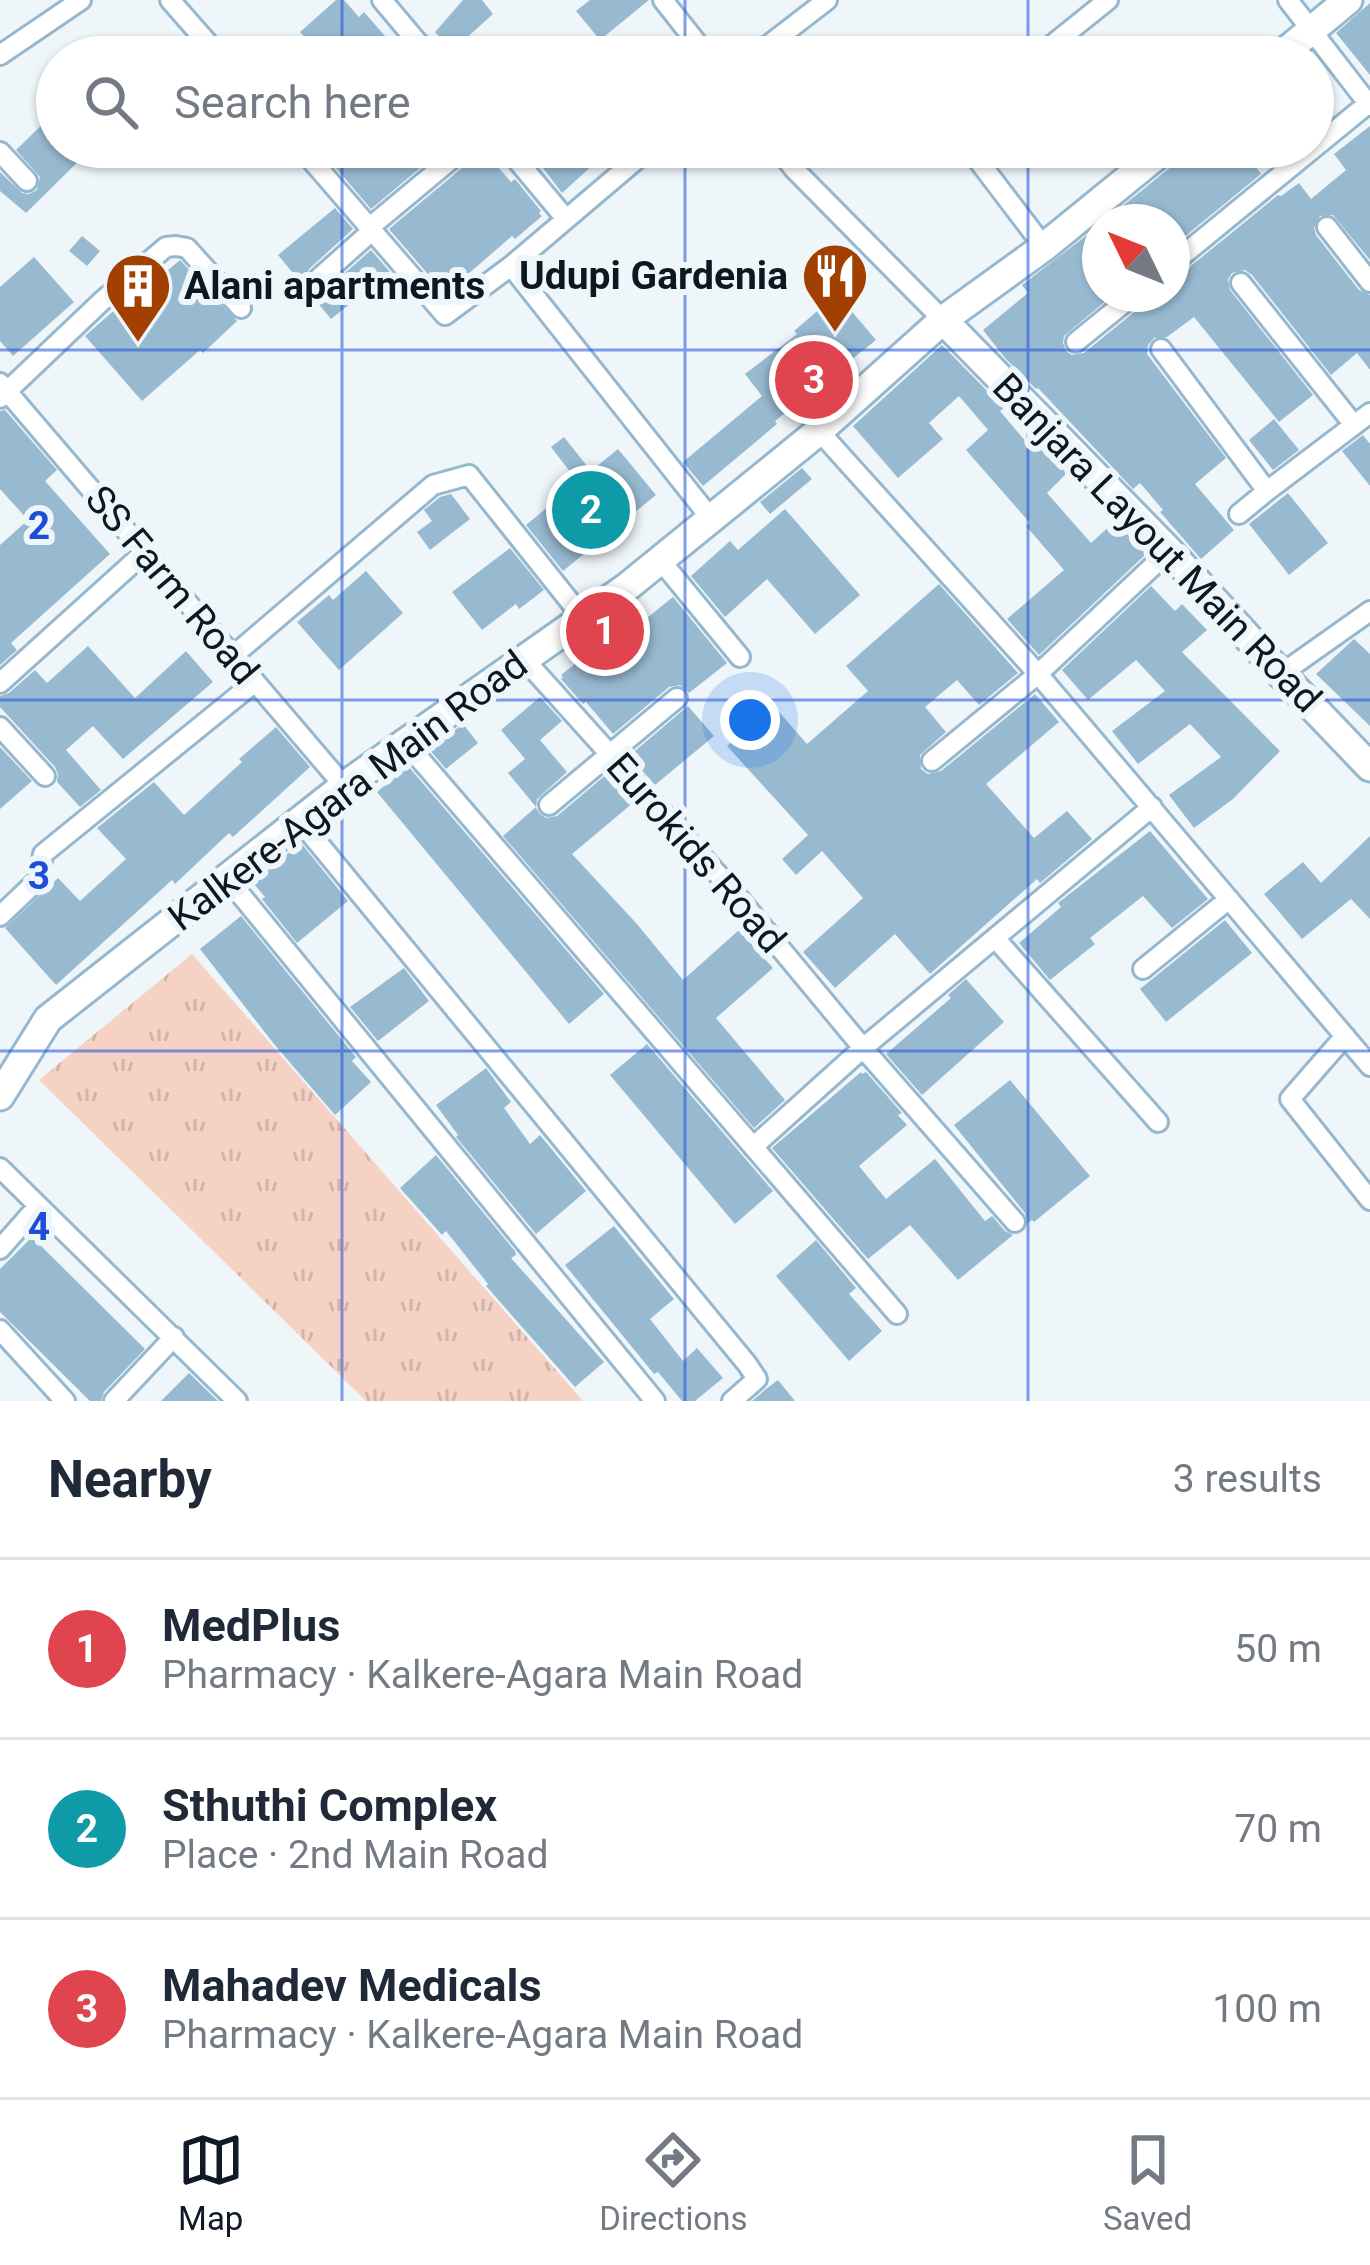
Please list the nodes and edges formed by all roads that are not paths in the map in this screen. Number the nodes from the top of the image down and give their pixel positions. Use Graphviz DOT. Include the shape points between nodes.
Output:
graph roads {
  1 [pos="81,0"];
  2 [pos="170,0"];
  3 [pos="382,0"];
  4 [pos="663,0"];
  5 [pos="826,0"];
  6 [pos="1108,0"];
  7 [pos="1288,0"];
  8 [pos="1348,0"];
  9 [pos="1311,31"];
  10 [pos="202,36"];
  11 [pos="412,36"];
  12 [pos="691,36"];
  13 [pos="780,36"];
  14 [pos="1063,36"];
  15 [pos="1305,36"];
  16 [pos="1315,36"];
  17 [pos="0,55"];
  18 [pos="1334,59"];
  19 [pos="1370,104"];
  20 [pos="1334,133"];
  21 [pos="0,152"];
  22 [pos="318,168"];
  23 [pos="442,168"];
  24 [pos="524,168"];
  25 [pos="626,168"];
  26 [pos="793,168"];
  27 [pos="984,168"];
  28 [pos="1141,168"];
  29 [pos="1291,168"];
  30 [pos="26,181"];
  31 [pos="566,219"];
  32 [pos="1327,227"];
  33 [pos="372,229"];
  34 [pos="1044,247"];
  35 [pos="1190,249"];
  36 [pos="511,266"];
  37 [pos="319,278"];
  38 [pos="1370,282"];
  39 [pos="1241,284"];
  40 [pos="241,308"];
  41 [pos="1113,312"];
  42 [pos="943,320"];
  43 [pos="1076,342"];
  44 [pos="1161,349"];
  45 [pos="2,391"];
  46 [pos="1362,419"];
  47 [pos="819,431"];
  48 [pos="1267,491"];
  49 [pos="1239,514"];
  50 [pos="712,520"];
  51 [pos="1169,551"];
  52 [pos="145,552"];
  53 [pos="661,561"];
  54 [pos="1370,611"];
  55 [pos="583,618"];
  56 [pos="233,655"];
  57 [pos="740,657"];
  58 [pos="525,660"];
  59 [pos="1038,674"];
  60 [pos="1281,674"];
  61 [pos="255,682"];
  62 [pos="0,683"];
  63 [pos="677,698"];
  64 [pos="0,727"];
  65 [pos="406,743"];
  66 [pos="610,754"];
  67 [pos="932,761"];
  68 [pos="1370,766"];
  69 [pos="45,776"];
  70 [pos="344,786"];
  71 [pos="549,806"];
  72 [pos="1152,807"];
  73 [pos="300,821"];
  74 [pos="226,878"];
  75 [pos="1229,899"];
  76 [pos="0,916"];
  77 [pos="994,938"];
  78 [pos="1143,969"];
  79 [pos="1345,1036"];
  80 [pos="863,1048"];
  81 [pos="1370,1066"];
  82 [pos="0,1096"];
  83 [pos="1158,1122"];
  84 [pos="752,1147"];
  85 [pos="0,1168"];
  86 [pos="1370,1200"];
  87 [pos="38,1206"];
  88 [pos="1015,1222"];
  89 [pos="0,1249"];
  90 [pos="897,1314"];
  91 [pos="0,1330"];
  92 [pos="174,1337"];
  93 [pos="65,1401"];
  94 [pos="114,1401"];
  95 [pos="237,1401"];
  96 [pos="655,1401"];
  97 [pos="732,1401"];
  1 -- 17 [label="street"];
  2 -- 10 [label="street"];
  3 -- 11 [label="street"];
  4 -- 12 [label="street"];
  5 -- 13 [label="street"];
  6 -- 14 [label="street"];
  7 -- 9 [label="street"];
  8 -- 9 [label="street"];
  9 -- 15 [label="street"];
  9 -- 16 [label="street"];
  18 -- 19 [label="street"];
  19 -- 20 [label="street"];
  21 -- 30 [label="street"];
  22 -- 33 [label="street"];
  23 -- 33 [label="street"];
  24 -- 31 [label="street"];
  25 -- 31 [label="street"];
  26 -- 42 [label="street"];
  27 -- 34 [label="street"];
  28 -- 34 [label="street, Kalkere-Agara Main Road"];
  29 -- 35 [label="street"];
  31 -- 36 [label="street"];
  32 -- 38 [label="street"];
  33 -- 36 [label="street" via="445,316"];
  33 -- 37 [label="street"];
  34 -- 42 [label="street, Kalkere-Agara Main Road"];
  36 -- 50 [label="street"];
  39 -- 46 [label="street"];
  40 -- 45 [label="street" via="187,248 166,248"];
  41 -- 43 [label="street"];
  42 -- 47 [label="street, Kalkere-Agara Main Road"];
  42 -- 51 [label="street, Banjara Layout Main Road"];
  44 -- 48 [label="street"];
  45 -- 52 [label="street, SS Farm Road"];
  46 -- 48 [label="street"];
  47 -- 50 [label="street, Kalkere-Agara Main Road"];
  47 -- 59 [label="street"];
  48 -- 49 [label="street"];
  50 -- 53 [label="street, Kalkere-Agara Main Road"];
  51 -- 59 [label="street"];
  51 -- 60 [label="street, Banjara Layout Main Road"];
  52 -- 56 [label="street, SS Farm Road"];
  52 -- 62 [label="street"];
  53 -- 55 [label="street, Kalkere-Agara Main Road"];
  53 -- 57 [label="street"];
  54 -- 60 [label="street"];
  55 -- 56 [label="street" via="469,475 433,485"];
  55 -- 58 [label="street, Kalkere-Agara Main Road"];
  56 -- 61 [label="street, SS Farm Road"];
  58 -- 65 [label="street, Kalkere-Agara Main Road"];
  58 -- 66 [label="street, Eurokids Road"];
  59 -- 67 [label="street"];
  59 -- 72 [label="street"];
  60 -- 68 [label="street, Banjara Layout Main Road"];
  61 -- 70 [label="street, SS Farm Road"];
  61 -- 76 [label="street" via="43,854 40,879"];
  63 -- 66 [label="street"];
  64 -- 69 [label="street"];
  65 -- 70 [label="street, Kalkere-Agara Main Road"];
  65 -- 84 [label="street"];
  66 -- 71 [label="street"];
  66 -- 80 [label="street, Eurokids Road"];
  70 -- 73 [label="street, Kalkere-Agara Main Road"];
  72 -- 75 [label="street"];
  72 -- 77 [label="street"];
  73 -- 74 [label="street, Kalkere-Agara Main Road"];
  73 -- 97 [label="street" via="747,1364 758,1379"];
  74 -- 82 [label="street, Kalkere-Agara Main Road" via="48,1019"];
  74 -- 96 [label="street"];
  75 -- 78 [label="street"];
  75 -- 79 [label="street"];
  77 -- 80 [label="street"];
  77 -- 83 [label="street"];
  79 -- 81 [label="street"];
  79 -- 86 [label="street" via="1290,1099"];
  80 -- 84 [label="street"];
  80 -- 88 [label="street, Eurokids Road"];
  84 -- 90 [label="street"];
  85 -- 87 [label="street"];
  87 -- 89 [label="street"];
  87 -- 92 [label="street"];
  91 -- 93 [label="street"];
  92 -- 94 [label="street"];
  92 -- 95 [label="street"];
}
